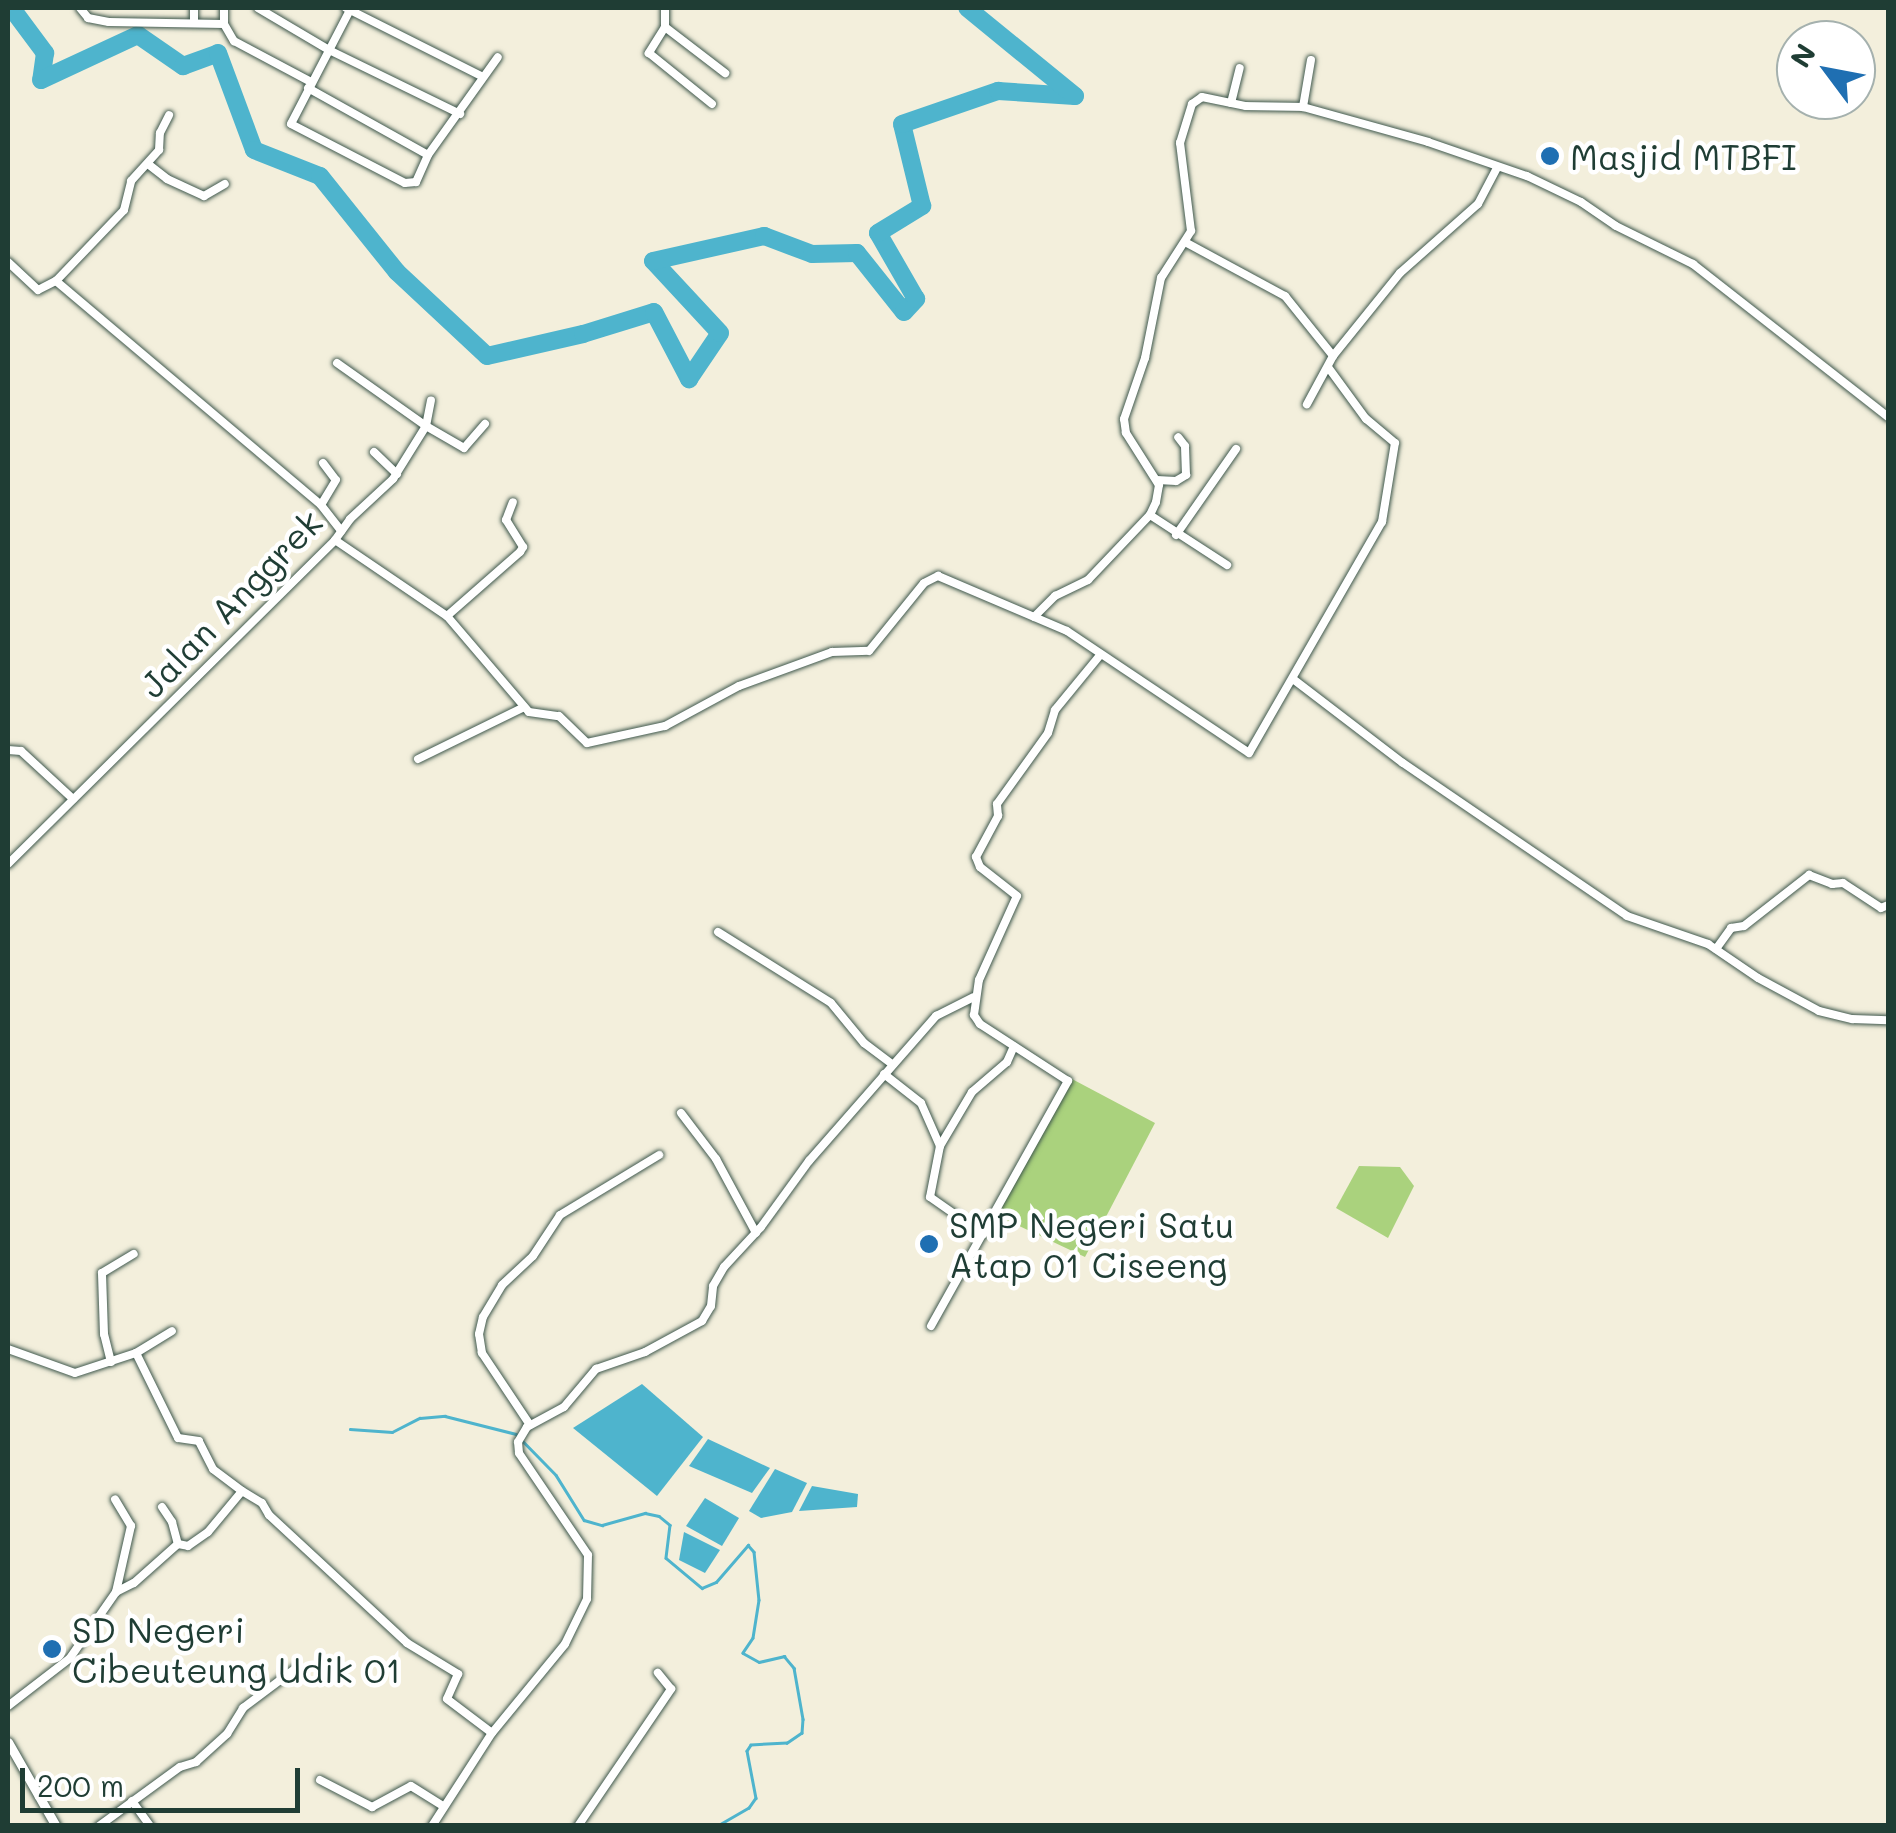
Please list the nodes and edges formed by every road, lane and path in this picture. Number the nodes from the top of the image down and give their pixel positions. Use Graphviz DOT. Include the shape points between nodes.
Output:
graph roads {
  1 [pos="80,8"];
  2 [pos="119,8"];
  3 [pos="156,8"];
  4 [pos="194,8"];
  5 [pos="224,8"];
  6 [pos="258,8"];
  7 [pos="665,8"];
  8 [pos="348,9"];
  9 [pos="118,22"];
  10 [pos="156,22"];
  11 [pos="194,23"];
  12 [pos="224,24"];
  13 [pos="665,26"];
  14 [pos="328,50"];
  15 [pos="498,57"];
  16 [pos="1310,60"];
  17 [pos="1240,68"];
  18 [pos="725,74"];
  19 [pos="483,78"];
  20 [pos="310,85"];
  21 [pos="1232,103"];
  22 [pos="712,104"];
  23 [pos="1303,107"];
  24 [pos="169,114"];
  25 [pos="460,114"];
  26 [pos="428,155"];
  27 [pos="148,164"];
  28 [pos="1497,168"];
  29 [pos="225,184"];
  30 [pos="1185,242"];
  31 [pos="8,262"];
  32 [pos="56,281"];
  33 [pos="1332,356"];
  34 [pos="337,364"];
  35 [pos="1328,367"];
  36 [pos="431,400"];
  37 [pos="1307,404"];
  38 [pos="1888,417"];
  39 [pos="485,424"];
  40 [pos="426,426"];
  41 [pos="1178,437"];
  42 [pos="1236,450"];
  43 [pos="374,452"];
  44 [pos="323,463"];
  45 [pos="397,474"];
  46 [pos="1157,480"];
  47 [pos="513,502"];
  48 [pos="321,505"];
  49 [pos="1150,515"];
  50 [pos="341,531"];
  51 [pos="1176,535"];
  52 [pos="335,540"];
  53 [pos="1227,565"];
  54 [pos="447,616"];
  55 [pos="1034,617"];
  56 [pos="1101,654"];
  57 [pos="1293,678"];
  58 [pos="524,707"];
  59 [pos="8,750"];
  60 [pos="418,759"];
  61 [pos="74,800"];
  62 [pos="9,859"];
  63 [pos="1888,905"];
  64 [pos="718,932"];
  65 [pos="1716,949"];
  66 [pos="974,998"];
  67 [pos="1888,1020"];
  68 [pos="1014,1046"];
  69 [pos="892,1064"];
  70 [pos="884,1074"];
  71 [pos="681,1113"];
  72 [pos="940,1146"];
  73 [pos="660,1155"];
  74 [pos="756,1233"];
  75 [pos="983,1234"];
  76 [pos="134,1254"];
  77 [pos="931,1326"];
  78 [pos="172,1331"];
  79 [pos="8,1349"];
  80 [pos="136,1352"];
  81 [pos="111,1362"];
  82 [pos="528,1426"];
  83 [pos="242,1492"];
  84 [pos="115,1500"];
  85 [pos="162,1508"];
  86 [pos="178,1544"];
  87 [pos="116,1592"];
  88 [pos="295,1669"];
  89 [pos="658,1673"];
  90 [pos="8,1706"];
  91 [pos="492,1733"];
  92 [pos="8,1742"];
  93 [pos="320,1780"];
  94 [pos="132,1801"];
  95 [pos="443,1806"];
  96 [pos="56,1826"];
  97 [pos="100,1826"];
  98 [pos="150,1826"];
  99 [pos="432,1826"];
  100 [pos="578,1826"];
  1 -- 9 [label="street" via="88,18"];
  2 -- 9 [label="street"];
  3 -- 10 [label="street"];
  4 -- 11 [label="street"];
  5 -- 12 [label="street"];
  6 -- 14 [label="street"];
  7 -- 13 [label="street"];
  8 -- 14 [label="street"];
  8 -- 19 [label="street"];
  9 -- 10 [label="street"];
  10 -- 11 [label="street"];
  11 -- 12 [label="street"];
  12 -- 20 [label="street" via="234,40"];
  13 -- 18 [label="street"];
  13 -- 22 [label="street" via="648,53"];
  14 -- 20 [label="street"];
  14 -- 25 [label="street"];
  15 -- 19 [label="street"];
  16 -- 23 [label="street"];
  17 -- 21 [label="street"];
  19 -- 25 [label="street"];
  20 -- 26 [label="street"];
  20 -- 26 [label="street" via="291,118 294,128 411,185"];
  21 -- 23 [label="street"];
  21 -- 30 [label="street" via="1197,99 1180,135 1192,226"];
  23 -- 28 [label="street"];
  24 -- 27 [label="street" via="160,150"];
  25 -- 26 [label="street"];
  27 -- 29 [label="street" via="204,196"];
  27 -- 32 [label="street" via="130,181 120,215"];
  28 -- 33 [label="street" via="1478,204 1400,273"];
  28 -- 38 [label="street" via="1581,202 1693,264"];
  30 -- 33 [label="street" via="1286,296"];
  30 -- 46 [label="street" via="1161,278 1124,419"];
  31 -- 32 [label="street" via="38,290"];
  32 -- 48 [label="street"];
  33 -- 35 [label="street"];
  34 -- 40 [label="street"];
  35 -- 37 [label="street"];
  35 -- 57 [label="street" via="1366,419 1395,443 1382,522"];
  36 -- 40 [label="street"];
  39 -- 40 [label="street" via="464,448"];
  40 -- 45 [label="street, Jalan Anggrek"];
  41 -- 46 [label="street" via="1186,446 1186,475"];
  42 -- 51 [label="street"];
  43 -- 45 [label="street"];
  44 -- 48 [label="street" via="336,480"];
  45 -- 50 [label="street, Jalan Anggrek"];
  46 -- 49 [label="street"];
  47 -- 54 [label="street" via="506,520 522,549"];
  48 -- 50 [label="street"];
  49 -- 51 [label="street"];
  49 -- 55 [label="street" via="1088,580 1055,596"];
  50 -- 52 [label="street, Jalan Anggrek"];
  51 -- 53 [label="street"];
  52 -- 54 [label="street"];
  52 -- 61 [label="street, Jalan Anggrek"];
  54 -- 58 [label="street"];
  55 -- 56 [label="street"];
  55 -- 58 [label="street" via="949,577 932,576 869,652 832,652 751,681 665,726 592,744 559,716 535,715"];
  56 -- 57 [label="street" via="1248,754"];
  56 -- 66 [label="street" via="1055,710 1048,733 997,804 998,816 976,857 1017,896"];
  57 -- 65 [label="street" via="1403,763 1626,916"];
  58 -- 60 [label="street"];
  59 -- 61 [label="street" via="21,751"];
  61 -- 62 [label="street, Jalan Anggrek"];
  63 -- 65 [label="street" via="1881,908 1843,882 1810,875 1744,926 1731,928"];
  64 -- 69 [label="street" via="831,1004"];
  65 -- 67 [label="street" via="1819,1011"];
  66 -- 68 [label="street" via="980,1024"];
  66 -- 69 [label="street" via="942,1011"];
  68 -- 72 [label="street" via="1007,1062 972,1092"];
  68 -- 75 [label="street" via="1068,1080"];
  69 -- 70 [label="street"];
  70 -- 72 [label="street" via="921,1103"];
  70 -- 74 [label="street"];
  71 -- 74 [label="street" via="716,1159"];
  72 -- 75 [label="street" via="930,1197"];
  73 -- 82 [label="street" via="560,1216 483,1317 482,1353"];
  74 -- 82 [label="street" via="716,1280 702,1321 606,1364 556,1414"];
  75 -- 77 [label="street"];
  76 -- 81 [label="street" via="102,1273"];
  78 -- 80 [label="street"];
  79 -- 81 [label="street" via="66,1373"];
  80 -- 81 [label="street"];
  80 -- 83 [label="street" via="178,1438 200,1441 213,1469"];
  82 -- 91 [label="street" via="518,1442 526,1468 584,1545 589,1587 565,1644"];
  83 -- 86 [label="street" via="208,1532 188,1546"];
  83 -- 91 [label="street" via="262,1503 407,1643 458,1674 447,1699"];
  84 -- 87 [label="street" via="130,1526"];
  85 -- 86 [label="street"];
  86 -- 87 [label="street"];
  87 -- 90 [label="street" via="70,1658"];
  88 -- 94 [label="street" via="243,1708 196,1762"];
  89 -- 100 [label="street" via="671,1689"];
  91 -- 95 [label="street"];
  92 -- 96 [label="street"];
  93 -- 95 [label="street" via="372,1808 410,1786"];
  94 -- 97 [label="street"];
  94 -- 98 [label="street"];
  95 -- 99 [label="street"];
}
